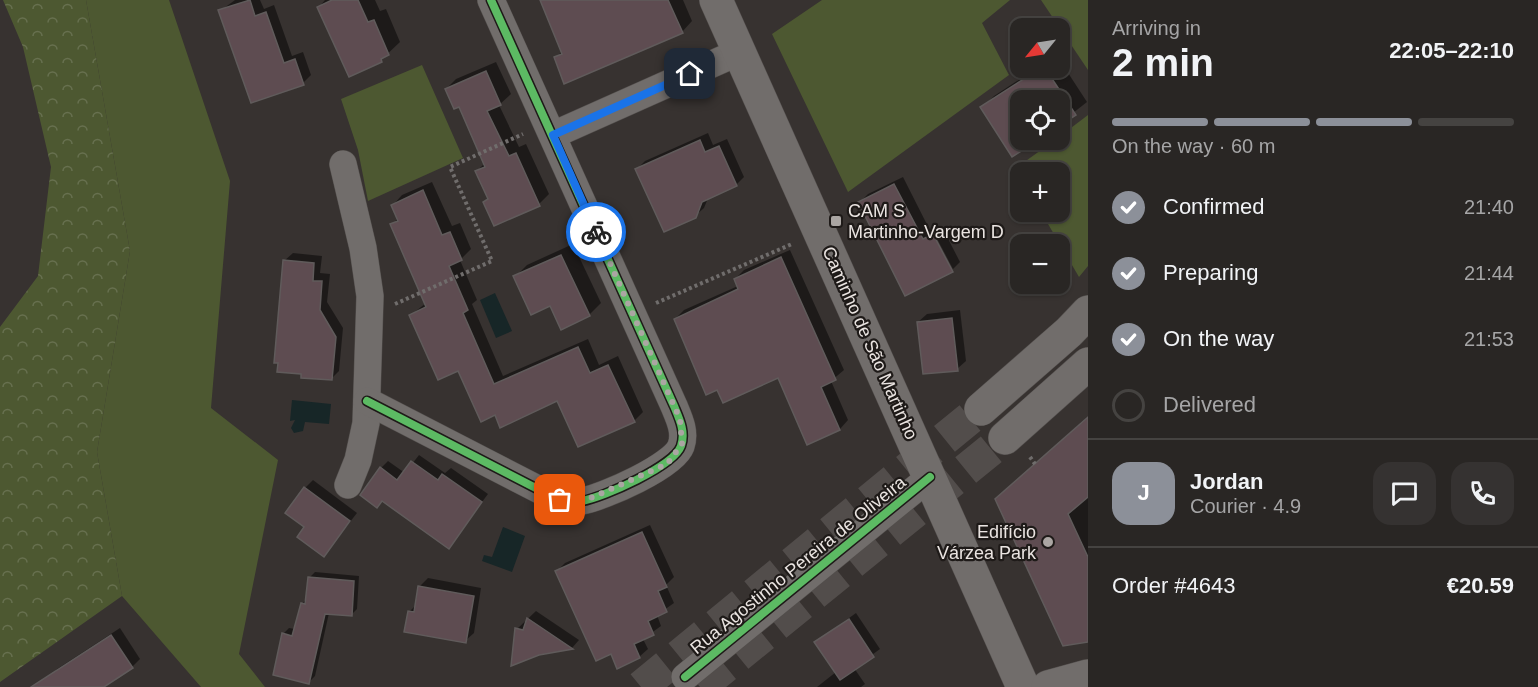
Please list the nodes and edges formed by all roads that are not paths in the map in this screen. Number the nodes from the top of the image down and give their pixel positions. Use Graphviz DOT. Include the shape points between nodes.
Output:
graph roads {
  1 [pos="491,0"];
  2 [pos="716,0"];
  3 [pos="739,52"];
  4 [pos="553,135"];
  5 [pos="343,164"];
  6 [pos="1088,312"];
  7 [pos="1088,364"];
  8 [pos="367,400"];
  9 [pos="981,409"];
  10 [pos="1005,438"];
  11 [pos="930,477"];
  12 [pos="348,485"];
  13 [pos="685,676"];
  14 [pos="1088,676"];
  15 [pos="1023,687"];
  16 [pos="1048,687"];
  1 -- 4 [label="street"];
  2 -- 3 [label="main road, Caminho de São Martinho"];
  3 -- 4 [label="street"];
  3 -- 11 [label="main road, Caminho de São Martinho"];
  4 -- 8 [label="street" via="680,419 682,444 676,455 637,479 584,501 571,502 560,500"];
  5 -- 8 [label="street" via="370,296"];
  6 -- 9 [label="main road"];
  7 -- 10 [label="main road"];
  8 -- 12 [label="street" via="358,460"];
  11 -- 13 [label="street, Rua Agostinho Pereira de Oliveira"];
  11 -- 15 [label="main road, Caminho de São Martinho"];
  14 -- 16 [label="main road"];
}
